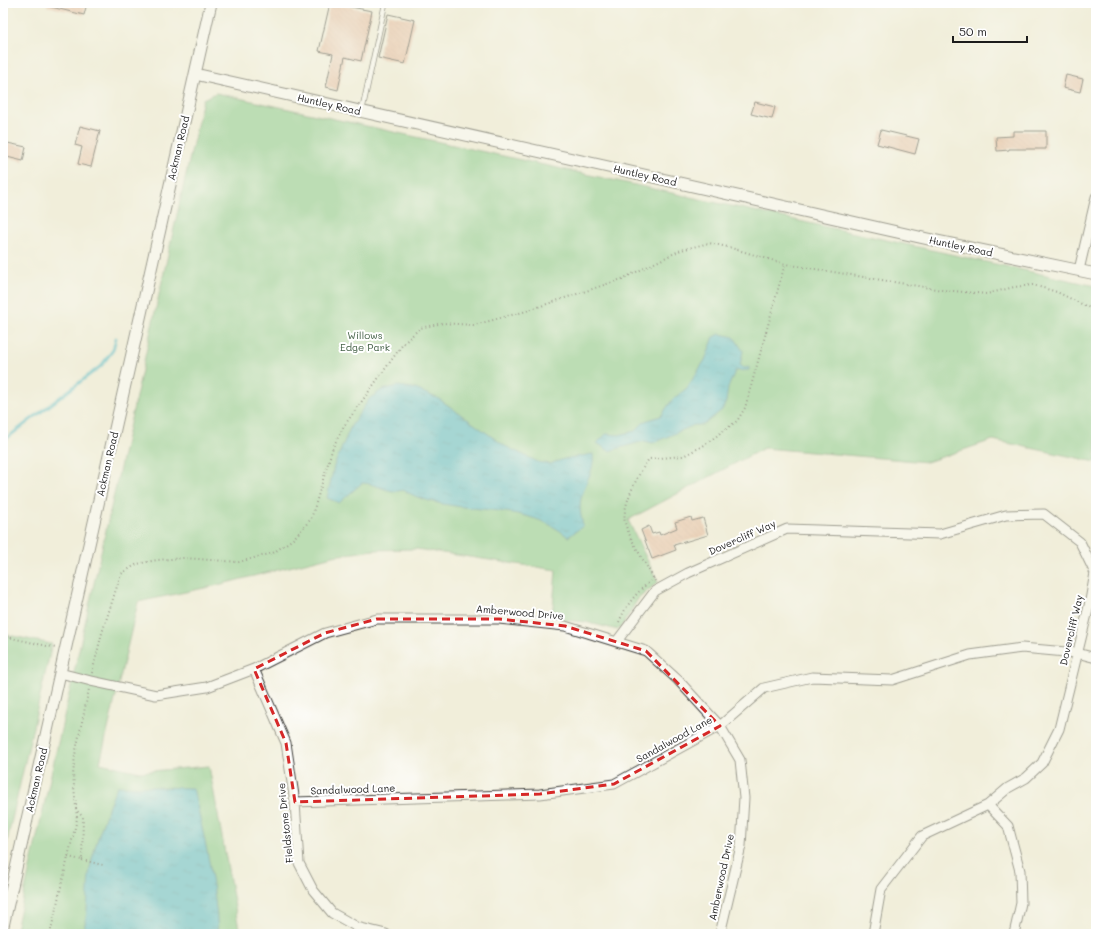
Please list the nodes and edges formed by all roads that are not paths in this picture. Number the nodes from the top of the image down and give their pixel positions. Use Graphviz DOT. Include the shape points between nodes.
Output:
graph roads {
  1 [pos="211,3"];
  2 [pos="382,3"];
  3 [pos="195,74"];
  4 [pos="362,111"];
  5 [pos="1096,197"];
  6 [pos="1080,270"];
  7 [pos="1096,274"];
  8 [pos="615,640"];
  9 [pos="1077,653"];
  10 [pos="1096,658"];
  11 [pos="254,669"];
  12 [pos="60,673"];
  13 [pos="720,726"];
  14 [pos="295,802"];
  15 [pos="988,805"];
  16 [pos="3,926"];
  17 [pos="386,934"];
  18 [pos="720,934"];
  19 [pos="873,934"];
  20 [pos="1014,934"];
  1 -- 3 [label="street, Ackman Road"];
  2 -- 4 [label="lane" via="385,4"];
  3 -- 4 [label="street, Huntley Road"];
  3 -- 12 [label="street, Ackman Road"];
  4 -- 6 [label="street, Huntley Road" via="928,239"];
  5 -- 6 [label="street"];
  6 -- 7 [label="street, Huntley Road"];
  8 -- 9 [label="street, Dovercliff Way" via="655,591 688,573 786,529 940,534 1006,515 1044,514 1080,542 1095,573"];
  8 -- 11 [label="street, Amberwood Drive" via="565,626 499,619 377,618 325,634"];
  8 -- 13 [label="street, Amberwood Drive" via="646,651 678,680"];
  9 -- 10 [label="street, Sandalwood Lane"];
  9 -- 13 [label="street, Sandalwood Lane" via="1022,648 970,655 892,680 812,677 764,688"];
  9 -- 15 [label="street, Dovercliff Way" via="1059,729 1042,763 1026,778 1008,788"];
  11 -- 12 [label="street, Amberwood Drive" via="207,687 156,695"];
  11 -- 14 [label="street, Fieldstone Drive" via="286,743"];
  12 -- 16 [label="street, Ackman Road"];
  13 -- 14 [label="street, Sandalwood Lane" via="614,784 540,794"];
  13 -- 18 [label="street, Amberwood Drive" via="740,760 744,798 741,846"];
  14 -- 17 [label="street, Fieldstone Drive" via="298,862 314,890 332,913 357,927"];
  15 -- 19 [label="street, Dovercliff Way" via="922,836 881,889"];
  15 -- 20 [label="street" via="1008,826 1020,870 1021,904"];
}
